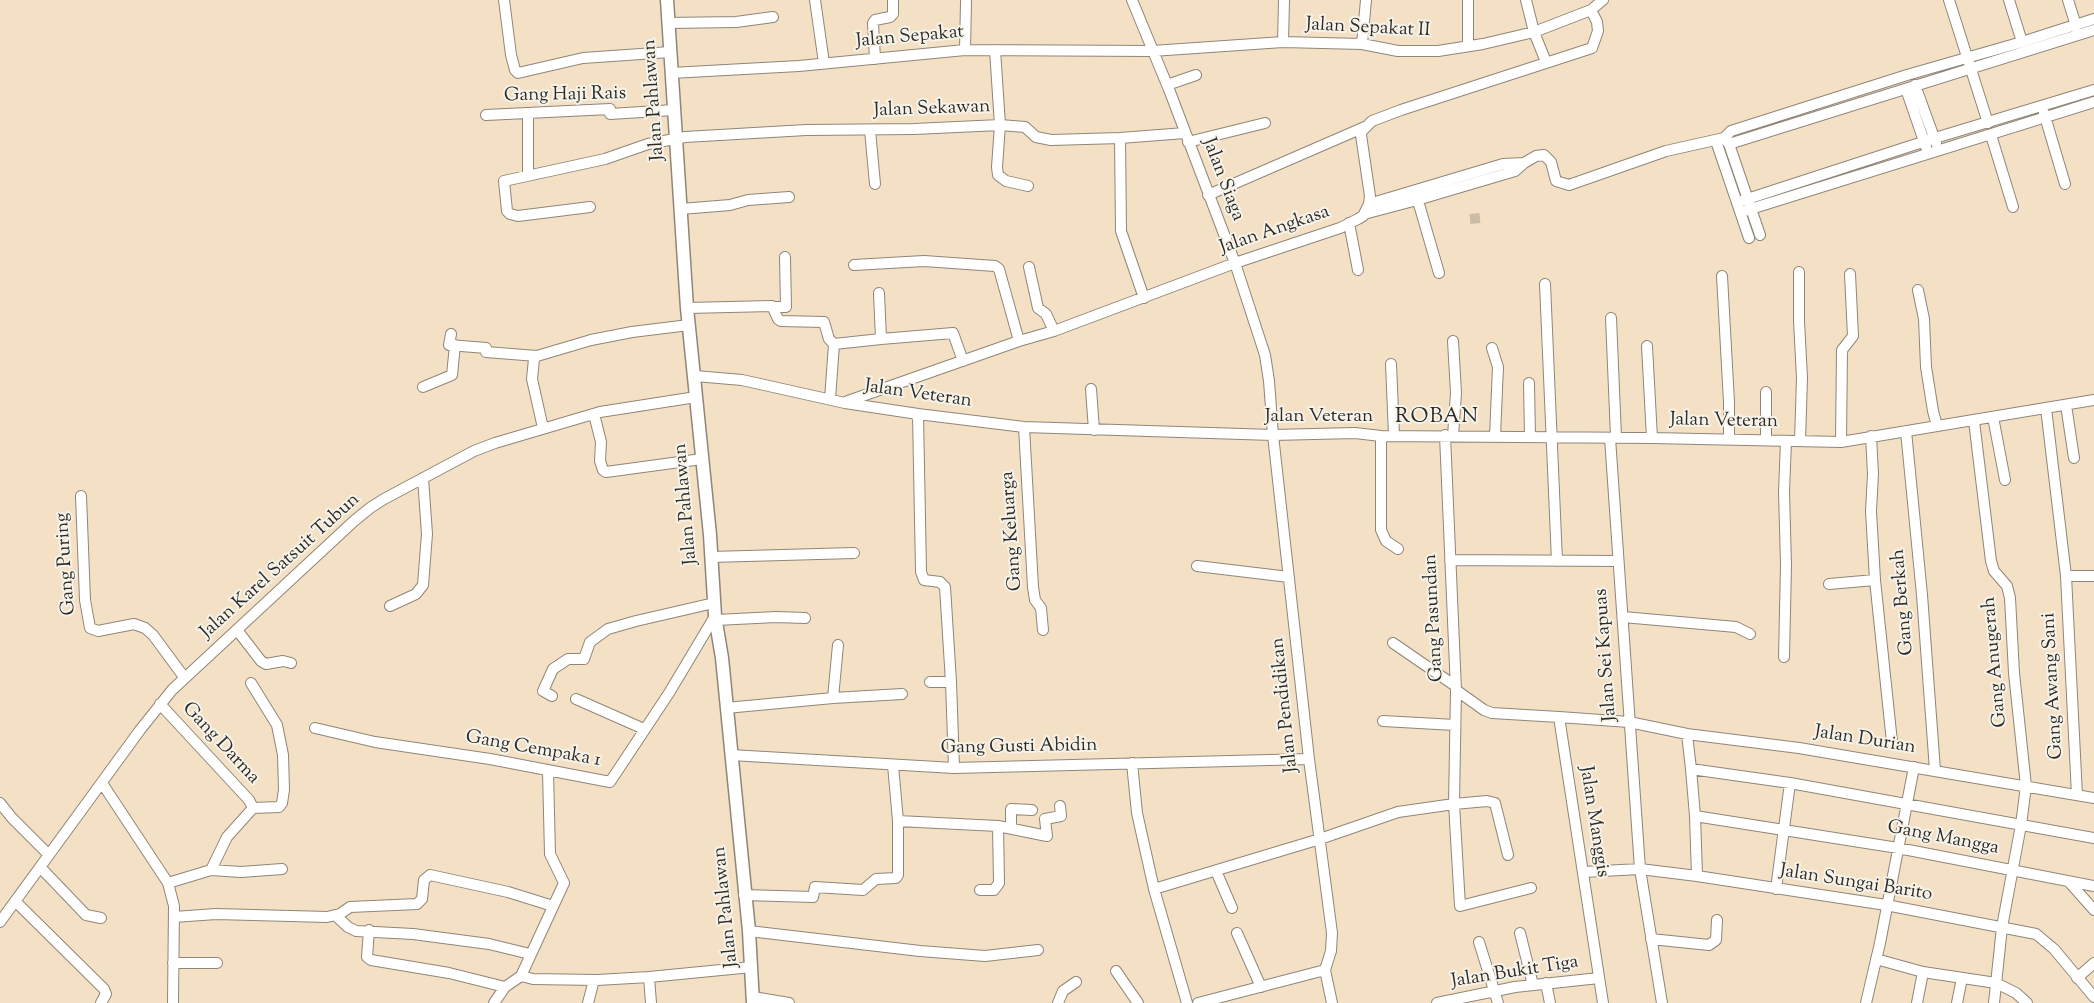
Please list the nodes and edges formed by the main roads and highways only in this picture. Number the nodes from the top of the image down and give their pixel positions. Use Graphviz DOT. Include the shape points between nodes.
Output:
graph roads {
  1 [pos="667,0"];
  2 [pos="754,1000"];
  1 -- 2 [label="main road, Jalan Pahlawan" via="688,324"];
}
